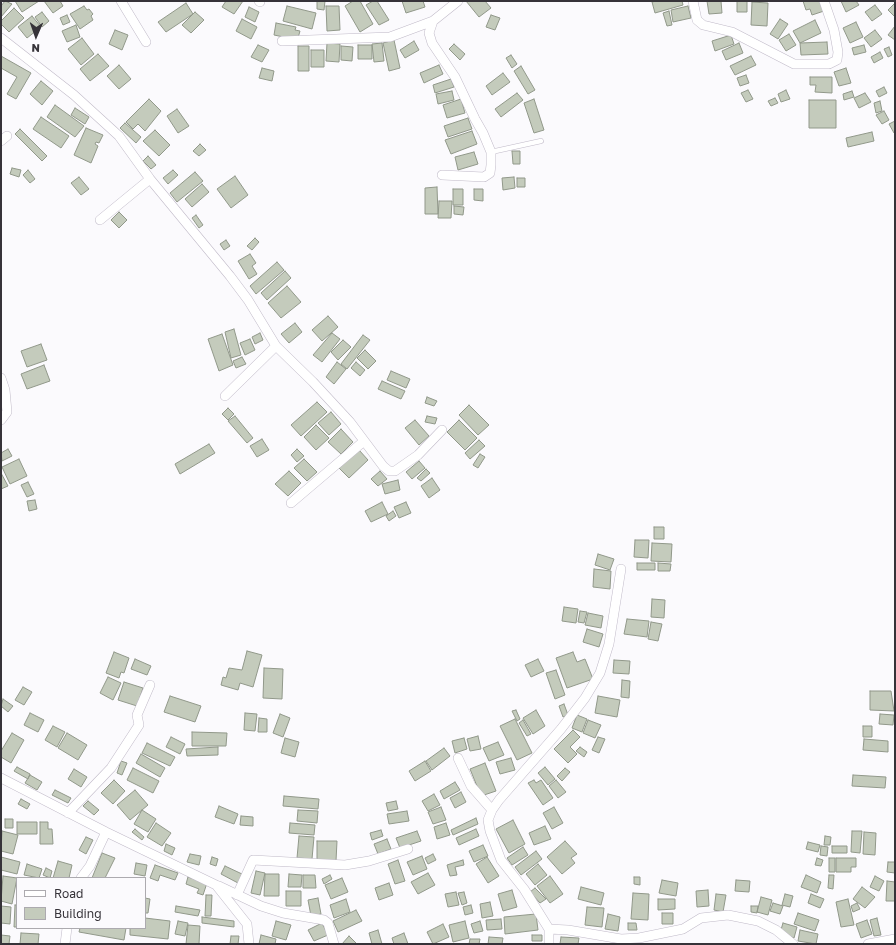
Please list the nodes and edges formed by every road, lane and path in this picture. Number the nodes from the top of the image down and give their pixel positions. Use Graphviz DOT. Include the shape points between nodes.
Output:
graph roads {
  1 [pos="121,1"];
  2 [pos="458,1"];
  3 [pos="693,1"];
  4 [pos="824,1"];
  5 [pos="432,21"];
  6 [pos="1,38"];
  7 [pos="282,41"];
  8 [pos="146,42"];
  9 [pos="541,141"];
  10 [pos="491,152"];
  11 [pos="442,175"];
  12 [pos="150,179"];
  13 [pos="100,220"];
  14 [pos="276,346"];
  15 [pos="1,378"];
  16 [pos="225,396"];
  17 [pos="1,420"];
  18 [pos="442,430"];
  19 [pos="364,441"];
  20 [pos="291,503"];
  21 [pos="621,568"];
  22 [pos="150,685"];
  23 [pos="458,758"];
  24 [pos="1,778"];
  25 [pos="492,810"];
  26 [pos="68,813"];
  27 [pos="106,832"];
  28 [pos="408,848"];
  29 [pos="82,877"];
  30 [pos="216,885"];
  31 [pos="237,895"];
  32 [pos="67,929"];
  33 [pos="549,929"];
  34 [pos="893,941"];
  35 [pos="65,944"];
  36 [pos="249,944"];
  37 [pos="334,944"];
  38 [pos="549,944"];
  39 [pos="793,944"];
  40 [pos="868,944"];
  1 -- 8 [label="street"];
  2 -- 5 [label="street"];
  3 -- 4 [label="street" via="697,20 703,25 732,32 794,64 829,64 837,60 838,52"];
  5 -- 7 [label="street" via="390,37"];
  5 -- 10 [label="street" via="432,43 445,59 462,89"];
  6 -- 12 [label="street" via="108,124"];
  9 -- 10 [label="lane"];
  10 -- 11 [label="street" via="490,173 484,177"];
  12 -- 13 [label="street"];
  12 -- 14 [label="street" via="230,276"];
  14 -- 16 [label="street"];
  14 -- 19 [label="street" via="313,382"];
  15 -- 17 [label="street" via="7,412"];
  18 -- 19 [label="street" via="418,454 395,471 389,471 383,466"];
  19 -- 20 [label="street"];
  21 -- 25 [label="street" via="609,644 600,673 561,729"];
  22 -- 26 [label="street" via="137,715 139,725 111,768"];
  23 -- 25 [label="street" via="471,786"];
  24 -- 26 [label="street"];
  25 -- 33 [label="street" via="488,820 501,860 524,889"];
  26 -- 27 [label="street"];
  27 -- 29 [label="street" via="90,866"];
  27 -- 30 [label="street"];
  28 -- 31 [label="street" via="369,861 345,865 253,860"];
  30 -- 31 [label="street"];
  30 -- 36 [label="street" via="247,924"];
  31 -- 37 [label="street" via="283,913 324,920 328,923"];
  32 -- 35 [label="street"];
  33 -- 38 [label="street"];
  33 -- 39 [label="street" via="621,940 683,929 701,918 728,915 758,921 776,930"];
  34 -- 40 [label="street"];
}
